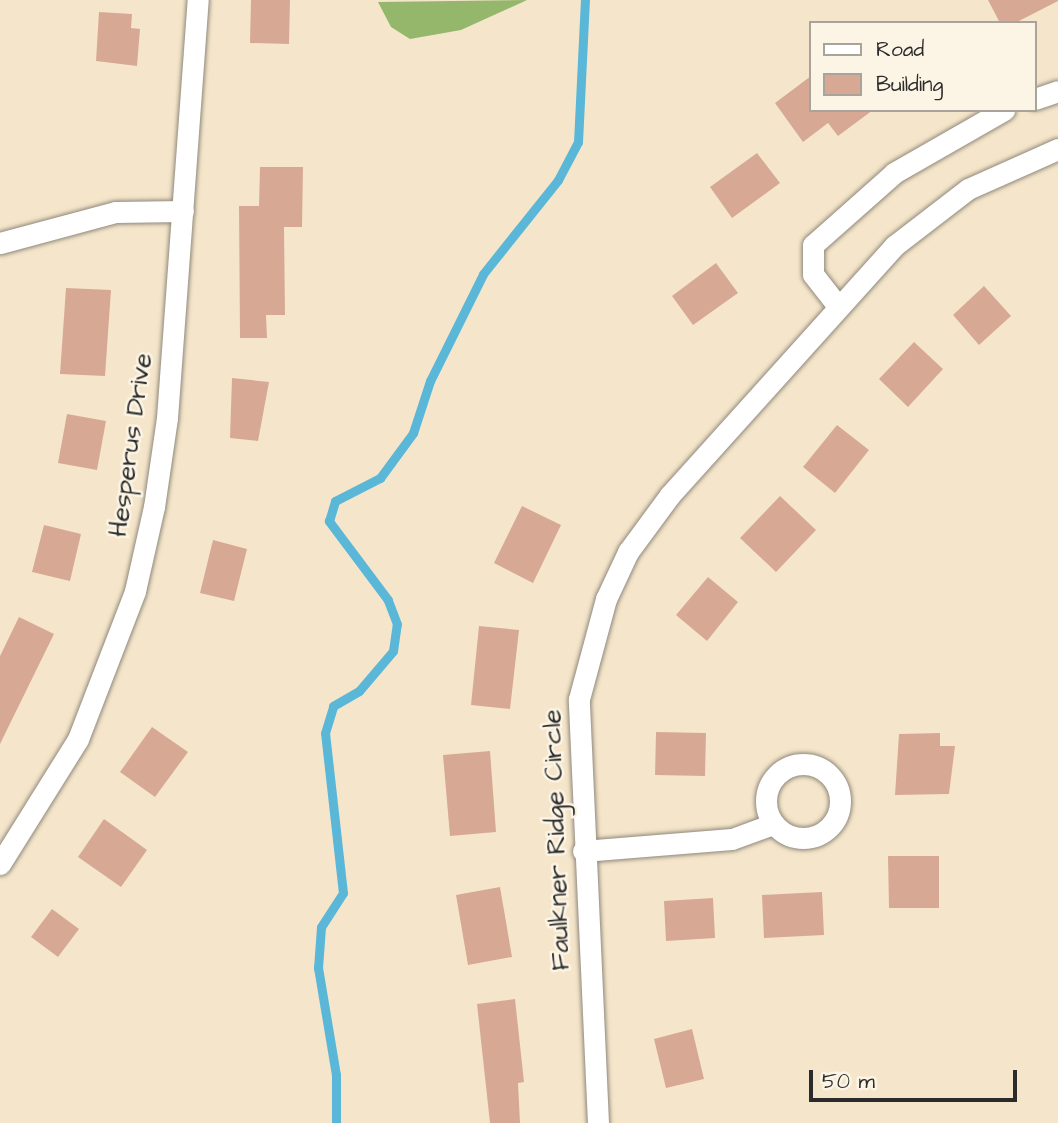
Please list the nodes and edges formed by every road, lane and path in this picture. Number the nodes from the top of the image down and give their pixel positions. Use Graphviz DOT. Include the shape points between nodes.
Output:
graph roads {
  1 [pos="198,0"];
  2 [pos="1058,91"];
  3 [pos="1037,98"];
  4 [pos="1001,112"];
  5 [pos="1058,149"];
  6 [pos="183,211"];
  7 [pos="0,243"];
  8 [pos="837,305"];
  9 [pos="773,824"];
  10 [pos="583,851"];
  11 [pos="0,864"];
  12 [pos="598,1123"];
  1 -- 6 [label="street, Hesperus Drive"];
  2 -- 3 [label="street"];
  4 -- 8 [label="street" via="894,173 813,245 813,274"];
  5 -- 8 [label="street, Faulkner Ridge Circle" via="1004,170 931,214"];
  6 -- 7 [label="street" via="116,212"];
  6 -- 11 [label="street, Hesperus Drive" via="167,418 135,591 78,739"];
  8 -- 10 [label="street, Faulkner Ridge Circle" via="670,495 628,552 606,599 579,699"];
  9 -- 10 [label="street" via="732,839"];
  10 -- 12 [label="street, Faulkner Ridge Circle"];
}
